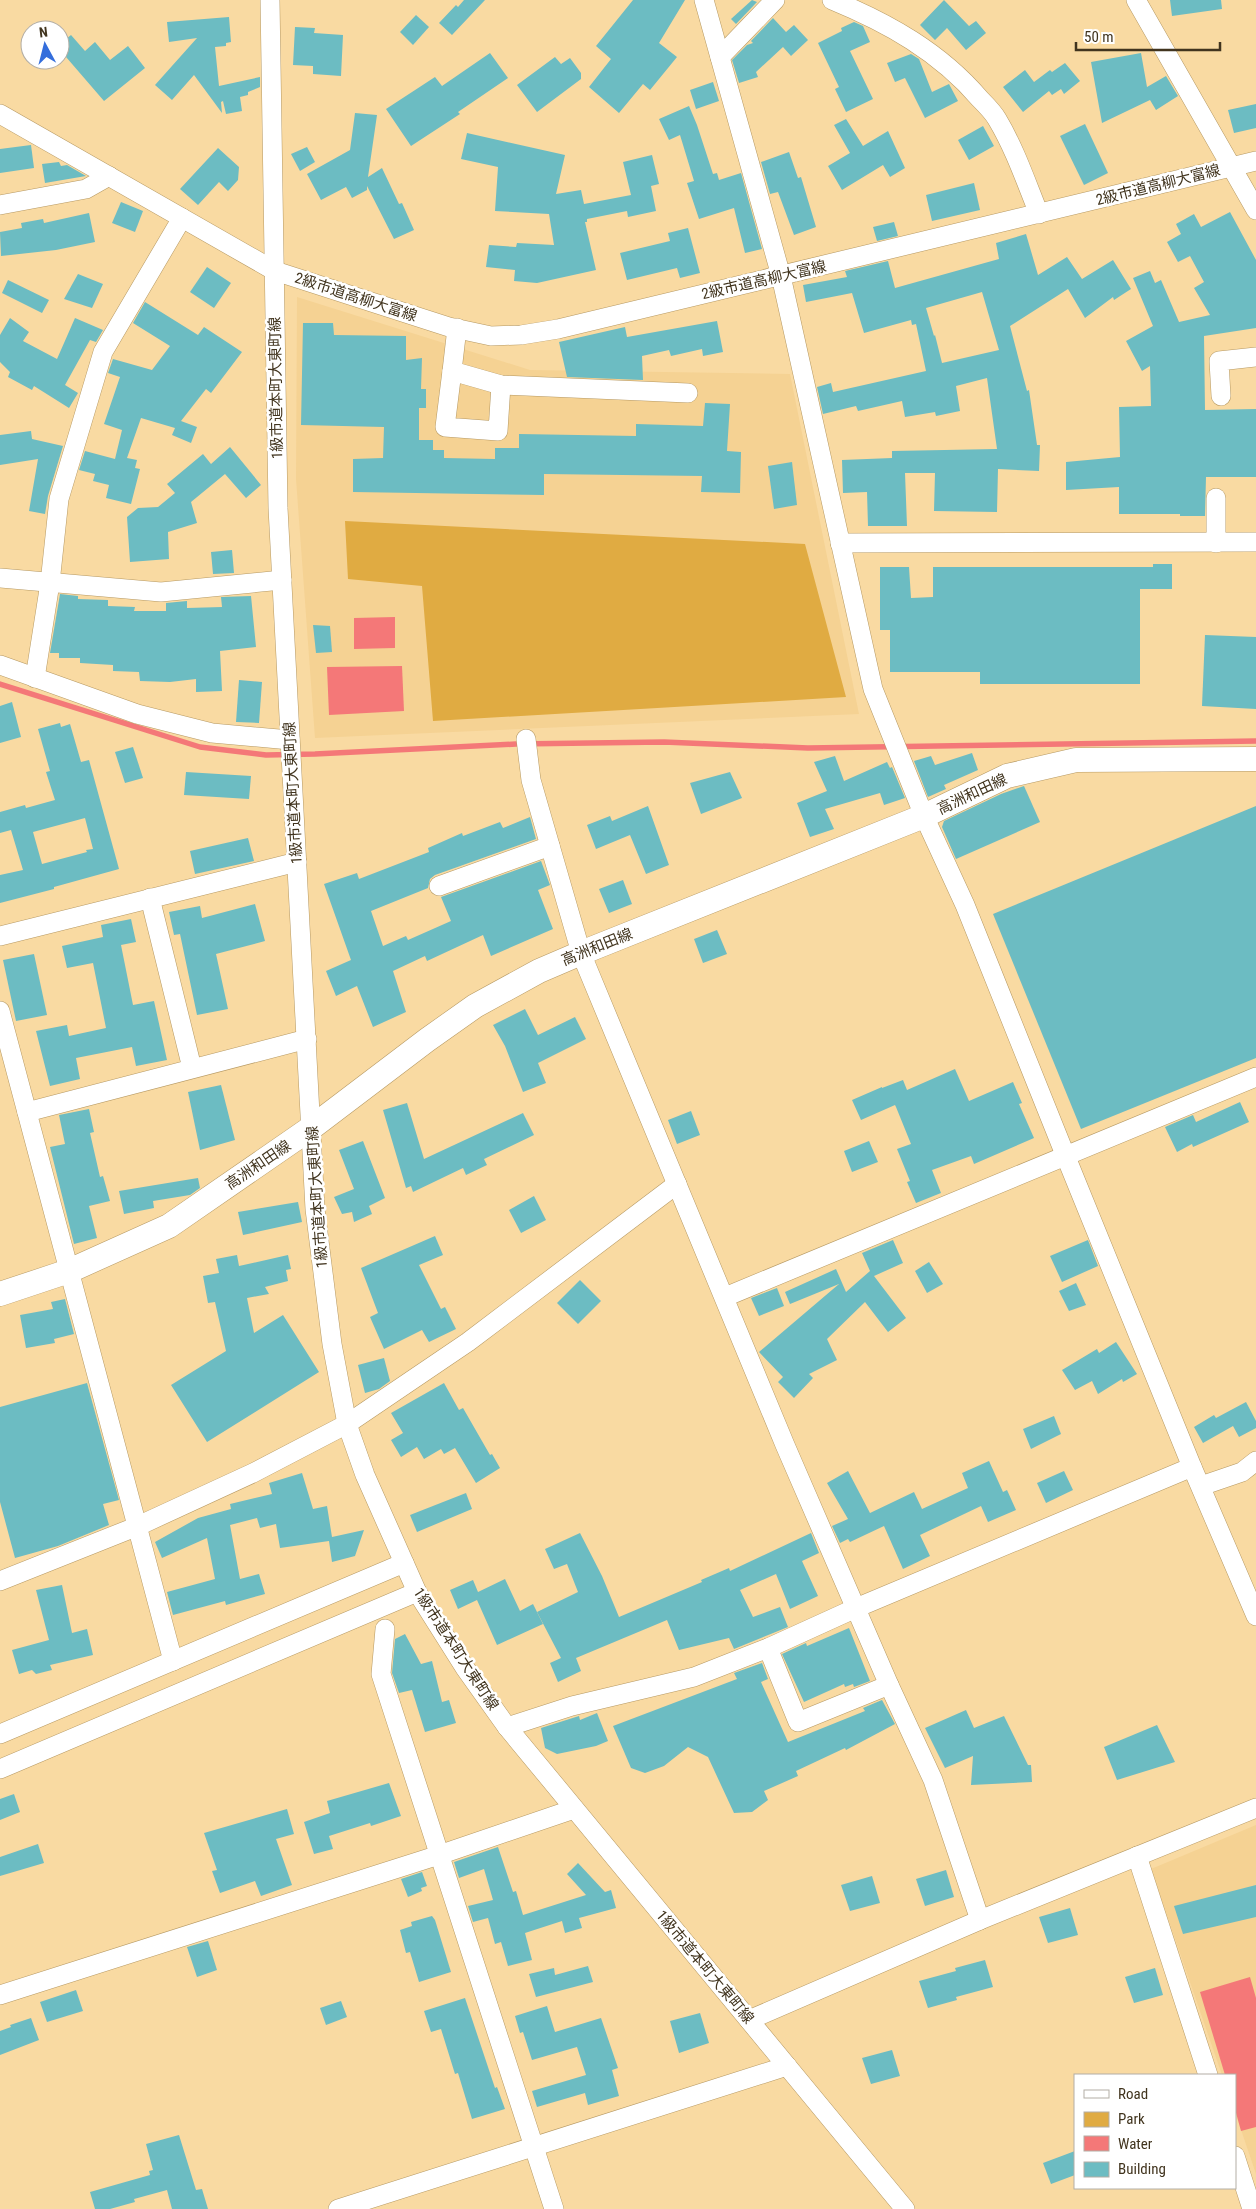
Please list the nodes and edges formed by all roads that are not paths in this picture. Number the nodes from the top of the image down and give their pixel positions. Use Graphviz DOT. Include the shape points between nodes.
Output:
graph roads {
  1 [pos="270,0"];
  2 [pos="704,0"];
  3 [pos="775,0"];
  4 [pos="832,0"];
  5 [pos="1136,0"];
  6 [pos="720,57"];
  7 [pos="0,114"];
  8 [pos="1256,161"];
  9 [pos="1232,167"];
  10 [pos="109,176"];
  11 [pos="0,205"];
  12 [pos="1256,210"];
  13 [pos="1039,214"];
  14 [pos="182,218"];
  15 [pos="275,271"];
  16 [pos="781,276"];
  17 [pos="457,328"];
  18 [pos="1256,357"];
  19 [pos="452,371"];
  20 [pos="501,385"];
  21 [pos="688,393"];
  22 [pos="1221,396"];
  23 [pos="1216,498"];
  24 [pos="1216,542"];
  25 [pos="1256,542"];
  26 [pos="840,543"];
  27 [pos="0,578"];
  28 [pos="282,580"];
  29 [pos="50,583"];
  30 [pos="0,665"];
  31 [pos="35,678"];
  32 [pos="526,739"];
  33 [pos="290,740"];
  34 [pos="1256,759"];
  35 [pos="924,816"];
  36 [pos="550,846"];
  37 [pos="297,862"];
  38 [pos="439,886"];
  39 [pos="150,898"];
  40 [pos="0,936"];
  41 [pos="581,953"];
  42 [pos="0,1011"];
  43 [pos="307,1039"];
  44 [pos="192,1068"];
  45 [pos="1256,1078"];
  46 [pos="27,1112"];
  47 [pos="311,1128"];
  48 [pos="1066,1157"];
  49 [pos="677,1184"];
  50 [pos="70,1271"];
  51 [pos="0,1294"];
  52 [pos="725,1297"];
  53 [pos="347,1424"];
  54 [pos="1256,1460"];
  55 [pos="1192,1467"];
  56 [pos="1201,1486"];
  57 [pos="138,1526"];
  58 [pos="404,1563"];
  59 [pos="0,1581"];
  60 [pos="417,1592"];
  61 [pos="856,1608"];
  62 [pos="1256,1616"];
  63 [pos="385,1629"];
  64 [pos="768,1648"];
  65 [pos="173,1661"];
  66 [pos="889,1685"];
  67 [pos="507,1727"];
  68 [pos="0,1734"];
  69 [pos="0,1769"];
  70 [pos="1256,1808"];
  71 [pos="574,1809"];
  72 [pos="439,1854"];
  73 [pos="1137,1856"];
  74 [pos="980,1920"];
  75 [pos="0,1995"];
  76 [pos="749,2020"];
  77 [pos="786,2066"];
  78 [pos="1208,2074"];
  79 [pos="534,2146"];
  80 [pos="1236,2159"];
  81 [pos="338,2209"];
  82 [pos="554,2209"];
  83 [pos="905,2209"];
  84 [pos="1252,2209"];
  1 -- 15 [label="street, 1級市道本町大東町線"];
  2 -- 6 [label="street"];
  3 -- 6 [label="street"];
  4 -- 13 [label="street" via="872,16 934,54 968,84 996,117"];
  5 -- 9 [label="street"];
  6 -- 16 [label="street"];
  7 -- 10 [label="street, 2級市道高柳大富線"];
  8 -- 9 [label="street, 2級市道高柳大富線"];
  9 -- 12 [label="street"];
  9 -- 13 [label="street, 2級市道高柳大富線"];
  10 -- 11 [label="street" via="86,189"];
  10 -- 14 [label="street, 2級市道高柳大富線"];
  13 -- 16 [label="street, 2級市道高柳大富線"];
  14 -- 15 [label="street, 2級市道高柳大富線"];
  14 -- 29 [label="street" via="103,352 59,498"];
  15 -- 17 [label="street, 2級市道高柳大富線"];
  15 -- 28 [label="street, 1級市道本町大東町線"];
  16 -- 17 [label="street, 2級市道高柳大富線" via="530,333 491,336"];
  16 -- 26 [label="street"];
  17 -- 19 [label="street"];
  18 -- 22 [label="street" via="1219,361"];
  19 -- 20 [label="street"];
  19 -- 20 [label="street" via="445,426 498,431"];
  20 -- 21 [label="street"];
  23 -- 24 [label="street"];
  24 -- 25 [label="street"];
  24 -- 26 [label="street"];
  26 -- 35 [label="street" via="872,690"];
  27 -- 29 [label="street"];
  28 -- 29 [label="street" via="161,592"];
  28 -- 33 [label="street, 1級市道本町大東町線"];
  29 -- 31 [label="street"];
  30 -- 31 [label="street"];
  31 -- 33 [label="street" via="137,714 202,731"];
  32 -- 36 [label="street" via="531,780"];
  33 -- 37 [label="street, 1級市道本町大東町線"];
  34 -- 35 [label="main road, 高洲和田線" via="1076,760 1007,776"];
  35 -- 41 [label="main road, 高洲和田線"];
  35 -- 48 [label="street" via="965,906"];
  36 -- 38 [label="street"];
  36 -- 41 [label="street"];
  37 -- 39 [label="street"];
  37 -- 43 [label="street, 1級市道本町大東町線"];
  39 -- 40 [label="street"];
  39 -- 44 [label="street"];
  41 -- 47 [label="main road, 高洲和田線" via="539,971 475,1006"];
  41 -- 49 [label="street"];
  42 -- 46 [label="street"];
  43 -- 44 [label="street"];
  43 -- 47 [label="street, 1級市道本町大東町線"];
  44 -- 46 [label="street"];
  45 -- 48 [label="street"];
  46 -- 50 [label="street"];
  47 -- 50 [label="main road, 高洲和田線" via="169,1226"];
  47 -- 53 [label="street, 1級市道本町大東町線" via="315,1209 332,1344"];
  48 -- 52 [label="street"];
  48 -- 55 [label="street"];
  49 -- 52 [label="street"];
  49 -- 53 [label="street" via="468,1342"];
  50 -- 51 [label="main road, 高洲和田線"];
  50 -- 57 [label="street"];
  52 -- 61 [label="street"];
  53 -- 57 [label="street" via="253,1473"];
  53 -- 58 [label="street, 1級市道本町大東町線" via="365,1475"];
  54 -- 56 [label="street" via="1242,1472"];
  55 -- 56 [label="street"];
  55 -- 61 [label="street"];
  56 -- 62 [label="street"];
  57 -- 59 [label="street"];
  57 -- 65 [label="street"];
  58 -- 60 [label="street, 1級市道本町大東町線"];
  58 -- 65 [label="street"];
  60 -- 67 [label="street, 1級市道本町大東町線"];
  60 -- 69 [label="street"];
  61 -- 64 [label="street"];
  61 -- 66 [label="street"];
  63 -- 72 [label="street" via="381,1674"];
  64 -- 66 [label="street" via="798,1722"];
  64 -- 67 [label="street" via="694,1677 572,1706"];
  65 -- 68 [label="street"];
  66 -- 74 [label="street" via="933,1780"];
  67 -- 71 [label="street, 1級市道本町大東町線"];
  70 -- 73 [label="street"];
  71 -- 72 [label="street"];
  71 -- 76 [label="street, 1級市道本町大東町線"];
  72 -- 75 [label="street"];
  72 -- 79 [label="street"];
  73 -- 74 [label="street"];
  73 -- 78 [label="street"];
  74 -- 76 [label="street"];
  76 -- 77 [label="street, 1級市道本町大東町線"];
  77 -- 79 [label="street"];
  77 -- 83 [label="street, 1級市道本町大東町線"];
  79 -- 81 [label="street"];
  79 -- 82 [label="street"];
  80 -- 84 [label="street"];
}
